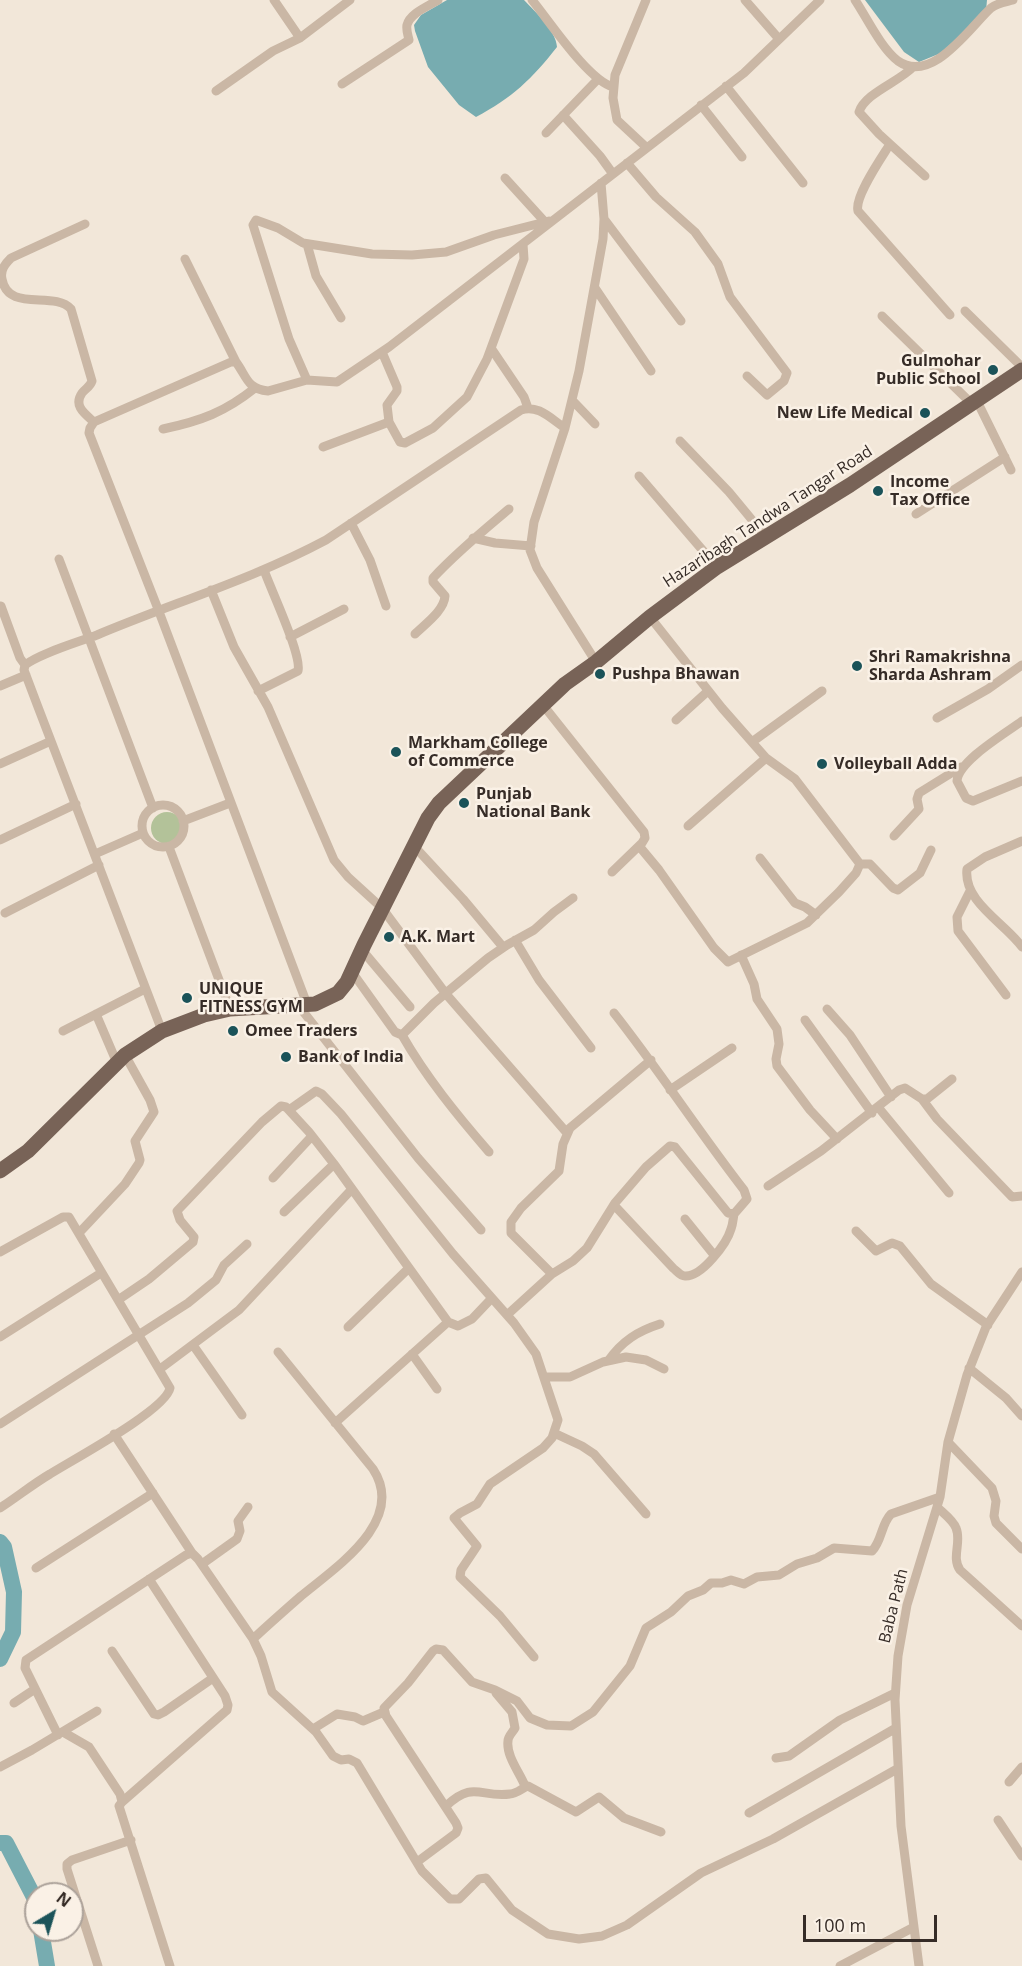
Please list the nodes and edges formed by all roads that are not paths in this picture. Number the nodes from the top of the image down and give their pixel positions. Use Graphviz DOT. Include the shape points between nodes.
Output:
graph roads {
  1 [pos="350,0"];
  2 [pos="438,0"];
  3 [pos="532,0"];
  4 [pos="634,0"];
  5 [pos="646,0"];
  6 [pos="745,0"];
  7 [pos="820,0"];
  8 [pos="855,0"];
  9 [pos="1013,0"];
  10 [pos="277,1"];
  11 [pos="640,11"];
  12 [pos="300,38"];
  13 [pos="778,39"];
  14 [pos="912,67"];
  15 [pos="598,79"];
  16 [pos="342,84"];
  17 [pos="726,86"];
  18 [pos="613,87"];
  19 [pos="216,91"];
  20 [pos="702,105"];
  21 [pos="563,116"];
  22 [pos="546,133"];
  23 [pos="890,144"];
  24 [pos="647,148"];
  25 [pos="742,157"];
  26 [pos="627,163"];
  27 [pos="613,174"];
  28 [pos="925,176"];
  29 [pos="505,178"];
  30 [pos="601,183"];
  31 [pos="803,183"];
  32 [pos="604,219"];
  33 [pos="549,221"];
  34 [pos="85,224"];
  35 [pos="307,244"];
  36 [pos="523,244"];
  37 [pos="184,259"];
  38 [pos="3,265"];
  39 [pos="595,288"];
  40 [pos="965,311"];
  41 [pos="950,315"];
  42 [pos="882,316"];
  43 [pos="341,318"];
  44 [pos="681,321"];
  45 [pos="491,348"];
  46 [pos="382,352"];
  47 [pos="236,363"];
  48 [pos="1022,369"];
  49 [pos="651,371"];
  50 [pos="747,376"];
  51 [pos="307,380"];
  52 [pos="255,388"];
  53 [pos="572,400"];
  54 [pos="974,403"];
  55 [pos="528,408"];
  56 [pos="94,422"];
  57 [pos="389,422"];
  58 [pos="595,424"];
  59 [pos="565,428"];
  60 [pos="163,429"];
  61 [pos="681,441"];
  62 [pos="323,447"];
  63 [pos="1005,458"];
  64 [pos="1011,470"];
  65 [pos="639,476"];
  66 [pos="510,509"];
  67 [pos="916,514"];
  68 [pos="351,523"];
  69 [pos="473,538"];
  70 [pos="767,538"];
  71 [pos="531,546"];
  72 [pos="59,560"];
  73 [pos="717,567"];
  74 [pos="264,570"];
  75 [pos="211,590"];
  76 [pos="1,606"];
  77 [pos="386,606"];
  78 [pos="158,609"];
  79 [pos="344,609"];
  80 [pos="650,617"];
  81 [pos="415,634"];
  82 [pos="290,637"];
  83 [pos="89,638"];
  84 [pos="596,662"];
  85 [pos="1022,665"];
  86 [pos="25,670"];
  87 [pos="0,686"];
  88 [pos="258,691"];
  89 [pos="708,691"];
  90 [pos="822,691"];
  91 [pos="543,705"];
  92 [pos="937,718"];
  93 [pos="676,720"];
  94 [pos="1022,721"];
  95 [pos="51,741"];
  96 [pos="752,742"];
  97 [pos="766,758"];
  98 [pos="0,764"];
  99 [pos="963,765"];
  100 [pos="1022,781"];
  101 [pos="230,803"];
  102 [pos="76,804"];
  103 [pos="153,808"];
  104 [pos="183,820"];
  105 [pos="688,826"];
  106 [pos="143,833"];
  107 [pos="894,836"];
  108 [pos="0,840"];
  109 [pos="1022,841"];
  110 [pos="414,846"];
  111 [pos="639,846"];
  112 [pos="169,847"];
  113 [pos="931,850"];
  114 [pos="95,855"];
  115 [pos="760,858"];
  116 [pos="860,864"];
  117 [pos="99,866"];
  118 [pos="612,872"];
  119 [pos="970,891"];
  120 [pos="573,898"];
  121 [pos="382,908"];
  122 [pos="5,913"];
  123 [pos="816,915"];
  124 [pos="515,940"];
  125 [pos="503,947"];
  126 [pos="1022,947"];
  127 [pos="362,950"];
  128 [pos="741,955"];
  129 [pos="352,972"];
  130 [pos="145,989"];
  131 [pos="446,994"];
  132 [pos="1006,995"];
  133 [pos="302,1004"];
  134 [pos="410,1007"];
  135 [pos="230,1009"];
  136 [pos="827,1009"];
  137 [pos="614,1013"];
  138 [pos="96,1014"];
  139 [pos="805,1020"];
  140 [pos="63,1031"];
  141 [pos="162,1031"];
  142 [pos="402,1035"];
  143 [pos="591,1048"];
  144 [pos="732,1048"];
  145 [pos="121,1059"];
  146 [pos="651,1060"];
  147 [pos="952,1079"];
  148 [pos="670,1090"];
  149 [pos="891,1097"];
  150 [pos="922,1099"];
  151 [pos="290,1110"];
  152 [pos="875,1110"];
  153 [pos="567,1133"];
  154 [pos="312,1136"];
  155 [pos="837,1139"];
  156 [pos="489,1152"];
  157 [pos="334,1164"];
  158 [pos="0,1171"];
  159 [pos="273,1179"];
  160 [pos="768,1186"];
  161 [pos="352,1189"];
  162 [pos="949,1193"];
  163 [pos="1022,1196"];
  164 [pos="614,1205"];
  165 [pos="284,1212"];
  166 [pos="734,1214"];
  167 [pos="685,1219"];
  168 [pos="481,1230"];
  169 [pos="856,1231"];
  170 [pos="79,1233"];
  171 [pos="247,1244"];
  172 [pos="0,1252"];
  173 [pos="714,1255"];
  174 [pos="409,1268"];
  175 [pos="1022,1272"];
  176 [pos="101,1273"];
  177 [pos="552,1274"];
  178 [pos="1015,1283"];
  179 [pos="1022,1291"];
  180 [pos="491,1299"];
  181 [pos="118,1300"];
  182 [pos="507,1314"];
  183 [pos="448,1322"];
  184 [pos="660,1324"];
  185 [pos="988,1325"];
  186 [pos="348,1327"];
  187 [pos="139,1336"];
  188 [pos="0,1337"];
  189 [pos="193,1345"];
  190 [pos="278,1352"];
  191 [pos="412,1354"];
  192 [pos="608,1360"];
  193 [pos="969,1368"];
  194 [pos="160,1369"];
  195 [pos="664,1370"];
  196 [pos="544,1377"];
  197 [pos="437,1389"];
  198 [pos="242,1415"];
  199 [pos="1022,1416"];
  200 [pos="335,1423"];
  201 [pos="0,1424"];
  202 [pos="554,1433"];
  203 [pos="114,1434"];
  204 [pos="948,1442"];
  205 [pos="153,1493"];
  206 [pos="939,1502"];
  207 [pos="248,1507"];
  208 [pos="0,1509"];
  209 [pos="646,1514"];
  210 [pos="1022,1549"];
  211 [pos="192,1553"];
  212 [pos="202,1564"];
  213 [pos="36,1568"];
  214 [pos="149,1579"];
  215 [pos="1022,1626"];
  216 [pos="253,1639"];
  217 [pos="112,1652"];
  218 [pos="534,1657"];
  219 [pos="213,1678"];
  220 [pos="35,1689"];
  221 [pos="493,1689"];
  222 [pos="895,1693"];
  223 [pos="14,1703"];
  224 [pos="97,1711"];
  225 [pos="384,1712"];
  226 [pos="896,1728"];
  227 [pos="313,1729"];
  228 [pos="60,1733"];
  229 [pos="776,1758"];
  230 [pos="0,1767"];
  231 [pos="1022,1767"];
  232 [pos="897,1769"];
  233 [pos="1009,1782"];
  234 [pos="525,1786"];
  235 [pos="122,1802"];
  236 [pos="446,1806"];
  237 [pos="749,1813"];
  238 [pos="998,1820"];
  239 [pos="661,1832"];
  240 [pos="131,1839"];
  241 [pos="1022,1856"];
  242 [pos="417,1862"];
  243 [pos="914,1927"];
  244 [pos="98,1966"];
  245 [pos="170,1966"];
  246 [pos="840,1966"];
  247 [pos="919,1966"];
  1 -- 12 [label="street"];
  2 -- 16 [label="street" via="409,21 409,40"];
  3 -- 15 [label="street"];
  4 -- 11 [label="street"];
  5 -- 11 [label="street"];
  6 -- 13 [label="street"];
  7 -- 13 [label="street"];
  8 -- 14 [label="street" via="888,52"];
  9 -- 14 [label="street" via="992,7 939,58"];
  10 -- 12 [label="street"];
  11 -- 18 [label="street"];
  12 -- 19 [label="street" via="267,55"];
  13 -- 17 [label="street"];
  14 -- 23 [label="street" via="860,108 860,115"];
  15 -- 18 [label="street"];
  15 -- 21 [label="street"];
  17 -- 20 [label="street"];
  17 -- 31 [label="street"];
  18 -- 24 [label="street" via="617,120"];
  20 -- 24 [label="street"];
  20 -- 25 [label="street"];
  21 -- 22 [label="street"];
  21 -- 27 [label="street"];
  23 -- 28 [label="street"];
  23 -- 41 [label="street" via="858,202 858,211"];
  24 -- 26 [label="street"];
  26 -- 27 [label="street"];
  26 -- 50 [label="street" via="656,197 695,232 718,264 730,297 788,373 767,394"];
  27 -- 30 [label="street"];
  29 -- 33 [label="street"];
  30 -- 32 [label="street"];
  30 -- 33 [label="street"];
  32 -- 39 [label="street"];
  32 -- 44 [label="street"];
  33 -- 35 [label="street" via="429,254 372,254"];
  33 -- 36 [label="street"];
  34 -- 38 [label="street" via="32,247"];
  35 -- 43 [label="street" via="316,276"];
  35 -- 51 [label="street" via="278,228 254,222 289,339"];
  36 -- 45 [label="street" via="524,259"];
  36 -- 46 [label="street"];
  37 -- 47 [label="street"];
  38 -- 56 [label="street" via="1,275 9,293 32,300 63,302 70,309 92,373 90,386 78,401 79,408"];
  39 -- 49 [label="street"];
  39 -- 53 [label="street"];
  40 -- 48 [label="street"];
  42 -- 54 [label="street"];
  45 -- 55 [label="street"];
  45 -- 57 [label="street" via="467,397 433,428 402,444"];
  46 -- 51 [label="street" via="337,382"];
  46 -- 57 [label="street" via="397,387 387,405"];
  47 -- 52 [label="street"];
  47 -- 56 [label="street" via="218,367"];
  48 -- 54 [label="main road, Hazaribagh Tandwa Tangar Road"];
  51 -- 52 [label="street" via="268,391"];
  52 -- 60 [label="street" via="227,409"];
  53 -- 58 [label="street"];
  53 -- 59 [label="street"];
  54 -- 63 [label="street"];
  54 -- 70 [label="main road, Hazaribagh Tandwa Tangar Road"];
  55 -- 59 [label="street" via="541,411"];
  55 -- 68 [label="street"];
  56 -- 78 [label="street" via="89,434"];
  57 -- 62 [label="street"];
  59 -- 71 [label="street" via="534,522"];
  61 -- 70 [label="street"];
  63 -- 64 [label="street"];
  63 -- 67 [label="street"];
  65 -- 73 [label="street"];
  66 -- 69 [label="street"];
  68 -- 74 [label="street" via="326,540"];
  68 -- 77 [label="street" via="370,560"];
  69 -- 71 [label="street"];
  69 -- 81 [label="street" via="434,578 446,598"];
  70 -- 73 [label="main road, Hazaribagh Tandwa Tangar Road"];
  71 -- 84 [label="street" via="537,568"];
  72 -- 83 [label="street"];
  73 -- 80 [label="main road, Hazaribagh Tandwa Tangar Road"];
  74 -- 75 [label="street"];
  74 -- 82 [label="street"];
  75 -- 78 [label="street"];
  75 -- 88 [label="street" via="234,647"];
  76 -- 86 [label="street"];
  78 -- 83 [label="street"];
  78 -- 101 [label="street"];
  79 -- 82 [label="street"];
  80 -- 84 [label="main road, Hazaribagh Tandwa Tangar Road"];
  80 -- 89 [label="street"];
  82 -- 88 [label="street" via="298,671"];
  83 -- 86 [label="street"];
  83 -- 103 [label="street"];
  84 -- 91 [label="main road, Hazaribagh Tandwa Tangar Road"];
  85 -- 92 [label="street"];
  86 -- 87 [label="street"];
  86 -- 95 [label="street"];
  88 -- 121 [label="street" via="334,860"];
  89 -- 93 [label="street"];
  89 -- 96 [label="street"];
  90 -- 96 [label="street"];
  91 -- 110 [label="main road, Hazaribagh Tandwa Tangar Road" via="439,803"];
  91 -- 111 [label="street" via="644,832"];
  94 -- 99 [label="street"];
  95 -- 98 [label="street"];
  95 -- 102 [label="street"];
  96 -- 97 [label="street"];
  97 -- 105 [label="street"];
  97 -- 116 [label="street" via="795,779"];
  99 -- 100 [label="street" via="957,781 969,800"];
  99 -- 107 [label="street" via="919,793 919,809"];
  101 -- 104 [label="street"];
  101 -- 133 [label="street"];
  102 -- 108 [label="street"];
  102 -- 114 [label="street"];
  103 -- 104 [label="street" via="171,807"];
  103 -- 106 [label="street" via="142,821"];
  104 -- 112 [label="street" via="180,839"];
  106 -- 112 [label="street" via="150,844"];
  106 -- 114 [label="street"];
  109 -- 119 [label="street" via="970,866 966,876"];
  110 -- 121 [label="main road, Hazaribagh Tandwa Tangar Road"];
  110 -- 125 [label="street"];
  111 -- 118 [label="street"];
  111 -- 128 [label="street" via="726,962"];
  112 -- 135 [label="street"];
  113 -- 116 [label="street" via="920,873 896,890 870,864"];
  114 -- 117 [label="street"];
  115 -- 123 [label="street" via="795,903"];
  116 -- 123 [label="street"];
  117 -- 122 [label="street"];
  117 -- 130 [label="street"];
  119 -- 126 [label="street"];
  119 -- 132 [label="street" via="957,917 958,931"];
  120 -- 124 [label="street" via="534,930"];
  121 -- 127 [label="main road, Hazaribagh Tandwa Tangar Road"];
  121 -- 131 [label="street"];
  123 -- 128 [label="street"];
  124 -- 125 [label="street"];
  124 -- 143 [label="street" via="539,980"];
  125 -- 131 [label="street"];
  127 -- 129 [label="main road, Hazaribagh Tandwa Tangar Road"];
  127 -- 134 [label="street"];
  128 -- 155 [label="street" via="757,999 777,1029 777,1066"];
  129 -- 133 [label="main road, Hazaribagh Tandwa Tangar Road" via="338,993 315,1004"];
  129 -- 142 [label="street" via="395,1032"];
  130 -- 138 [label="street"];
  130 -- 141 [label="street"];
  131 -- 142 [label="street"];
  131 -- 153 [label="street"];
  133 -- 135 [label="main road, Hazaribagh Tandwa Tangar Road"];
  133 -- 168 [label="street" via="418,1158"];
  135 -- 141 [label="main road, Hazaribagh Tandwa Tangar Road"];
  136 -- 149 [label="street" via="850,1035"];
  137 -- 146 [label="street"];
  138 -- 140 [label="street"];
  138 -- 145 [label="street"];
  139 -- 152 [label="street"];
  141 -- 145 [label="main road, Hazaribagh Tandwa Tangar Road"];
  142 -- 156 [label="street" via="436,1088"];
  144 -- 148 [label="street"];
  145 -- 158 [label="main road, Hazaribagh Tandwa Tangar Road" via="28,1152"];
  145 -- 170 [label="street" via="154,1112 135,1141 139,1163 125,1184"];
  146 -- 148 [label="street"];
  146 -- 153 [label="street"];
  147 -- 150 [label="street"];
  148 -- 166 [label="street" via="746,1194 746,1201"];
  149 -- 150 [label="street" via="905,1088"];
  149 -- 152 [label="street"];
  150 -- 163 [label="street" via="1012,1197"];
  151 -- 154 [label="street"];
  151 -- 180 [label="street" via="315,1091 322,1094"];
  151 -- 181 [label="street" via="281,1106 262,1122 177,1211 194,1237 193,1242"];
  152 -- 155 [label="street"];
  152 -- 162 [label="street"];
  153 -- 177 [label="street" via="559,1171 510,1222 511,1233"];
  154 -- 157 [label="street"];
  154 -- 159 [label="street"];
  155 -- 160 [label="street"];
  157 -- 161 [label="street"];
  157 -- 165 [label="street"];
  161 -- 174 [label="street"];
  161 -- 189 [label="street" via="239,1310"];
  164 -- 166 [label="street" via="646,1167 672,1146 721,1206"];
  164 -- 173 [label="street" via="681,1275 698,1272"];
  164 -- 177 [label="street" via="587,1248"];
  166 -- 173 [label="street" via="732,1228"];
  167 -- 173 [label="street"];
  169 -- 185 [label="street" via="876,1251 892,1243 900,1246 931,1284"];
  170 -- 172 [label="street" via="67,1216"];
  170 -- 176 [label="street"];
  171 -- 187 [label="street" via="224,1265 216,1280"];
  174 -- 183 [label="street"];
  174 -- 186 [label="street"];
  175 -- 178 [label="street, Baba Path"];
  176 -- 181 [label="street"];
  176 -- 188 [label="street"];
  177 -- 182 [label="street"];
  178 -- 179 [label="street"];
  178 -- 185 [label="street, Baba Path"];
  180 -- 182 [label="street"];
  180 -- 183 [label="street" via="466,1323 458,1326"];
  181 -- 187 [label="street"];
  182 -- 196 [label="street" via="536,1354"];
  183 -- 191 [label="street"];
  184 -- 192 [label="street" via="622,1342"];
  185 -- 193 [label="street, Baba Path"];
  187 -- 194 [label="street"];
  187 -- 201 [label="street"];
  189 -- 194 [label="street"];
  189 -- 198 [label="street"];
  190 -- 200 [label="street"];
  191 -- 197 [label="street"];
  191 -- 200 [label="street"];
  192 -- 195 [label="street" via="646,1359"];
  192 -- 196 [label="street" via="570,1377"];
  193 -- 199 [label="street"];
  193 -- 204 [label="street, Baba Path"];
  194 -- 203 [label="street" via="170,1392 148,1413"];
  196 -- 202 [label="street" via="558,1420"];
  200 -- 216 [label="street" via="377,1476 382,1494 377,1518 356,1550"];
  202 -- 209 [label="street" via="594,1455"];
  202 -- 218 [label="street" via="543,1448 490,1484 477,1504 454,1518 477,1546 460,1577"];
  203 -- 205 [label="street"];
  203 -- 208 [label="street"];
  204 -- 206 [label="street, Baba Path"];
  204 -- 210 [label="street" via="992,1488 996,1523"];
  205 -- 211 [label="street"];
  205 -- 213 [label="street"];
  206 -- 215 [label="street" via="957,1530 955,1559 960,1570"];
  206 -- 221 [label="street" via="891,1514 872,1551 834,1548 776,1576 760,1576 744,1584 731,1580 711,1582 688,1596 672,1612 646,1628 630,1666 593,1712 575,1725 541,1723 528,1717 517,1701"];
  206 -- 222 [label="street, Baba Path" via="907,1605"];
  207 -- 212 [label="street" via="238,1521 237,1539"];
  211 -- 212 [label="street"];
  211 -- 214 [label="street"];
  212 -- 216 [label="street"];
  214 -- 219 [label="street"];
  214 -- 220 [label="street" via="26,1660 25,1668"];
  216 -- 227 [label="street" via="272,1692"];
  217 -- 219 [label="street" via="154,1714 164,1712"];
  219 -- 235 [label="street" via="228,1701 227,1710"];
  220 -- 223 [label="street"];
  220 -- 228 [label="street"];
  221 -- 225 [label="street" via="472,1682 448,1653 436,1649 386,1704"];
  221 -- 234 [label="street" via="512,1712 515,1728 508,1745"];
  222 -- 226 [label="street, Baba Path"];
  222 -- 229 [label="street" via="840,1720 789,1756"];
  224 -- 228 [label="street"];
  225 -- 227 [label="street" via="363,1721 332,1715"];
  225 -- 236 [label="street"];
  226 -- 232 [label="street, Baba Path"];
  226 -- 237 [label="street"];
  227 -- 242 [label="street" via="336,1758 357,1763"];
  228 -- 230 [label="street"];
  228 -- 235 [label="street" via="89,1747"];
  231 -- 233 [label="street"];
  232 -- 242 [label="street" via="773,1839 701,1874 627,1925 592,1938 558,1936 538,1929 512,1910 483,1878 459,1899 450,1899"];
  232 -- 243 [label="street, Baba Path"];
  234 -- 236 [label="street" via="512,1794 462,1793"];
  234 -- 239 [label="street" via="576,1812 599,1797 624,1818"];
  235 -- 240 [label="street" via="119,1813"];
  236 -- 242 [label="street" via="458,1828 456,1833"];
  238 -- 241 [label="street"];
  240 -- 244 [label="street" via="68,1864"];
  240 -- 245 [label="street"];
  243 -- 246 [label="street"];
  243 -- 247 [label="street, Baba Path"];
}
